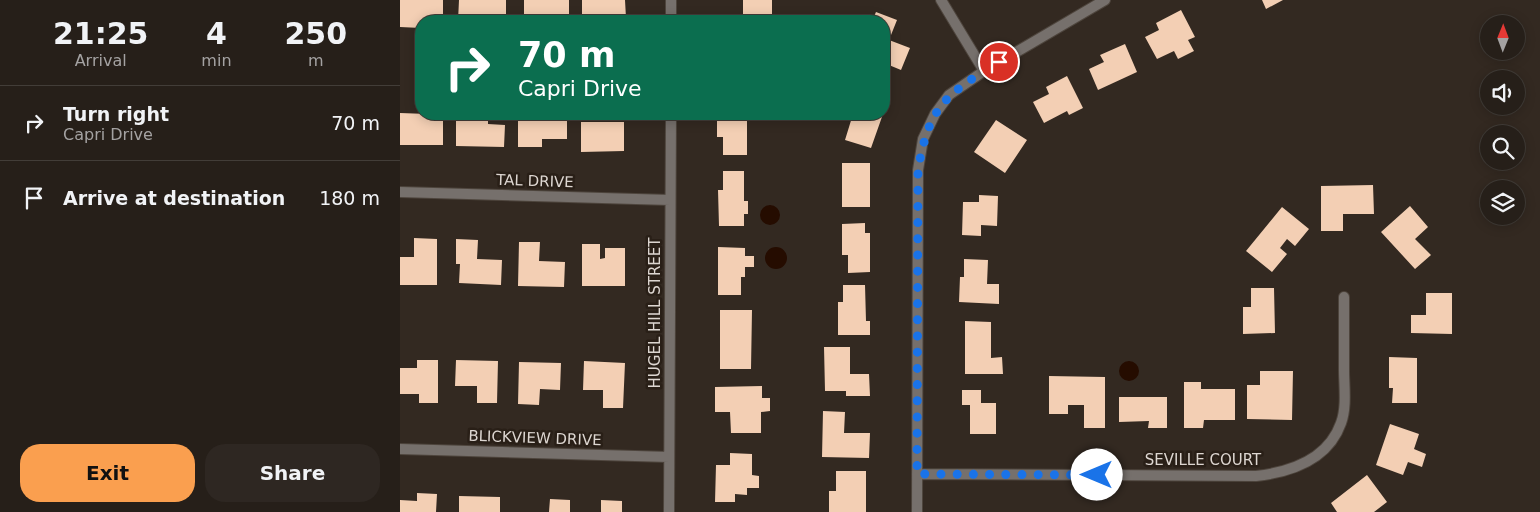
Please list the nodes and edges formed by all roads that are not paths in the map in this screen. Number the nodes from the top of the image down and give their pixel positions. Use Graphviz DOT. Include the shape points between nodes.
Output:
graph roads {
  1 [pos="671,0"];
  2 [pos="941,0"];
  3 [pos="1105,0"];
  4 [pos="671,15"];
  5 [pos="984,71"];
  6 [pos="670,120"];
  7 [pos="400,192"];
  8 [pos="670,200"];
  9 [pos="1344,297"];
  10 [pos="400,449"];
  11 [pos="669,457"];
  12 [pos="917,474"];
  13 [pos="669,512"];
  14 [pos="917,512"];
  1 -- 4 [label="street"];
  2 -- 5 [label="street"];
  3 -- 5 [label="street"];
  5 -- 12 [label="street" via="949,95 923,139 918,170"];
  6 -- 8 [label="street, HUGEL HILL STREET"];
  7 -- 8 [label="street, TAL DRIVE"];
  8 -- 11 [label="street, HUGEL HILL STREET"];
  9 -- 12 [label="street, SEVILLE COURT" via="1342,422 1328,448 1282,473 1256,476"];
  10 -- 11 [label="street, BLICKVIEW DRIVE"];
  11 -- 13 [label="street, HUGEL HILL STREET"];
  12 -- 14 [label="street"];
}
